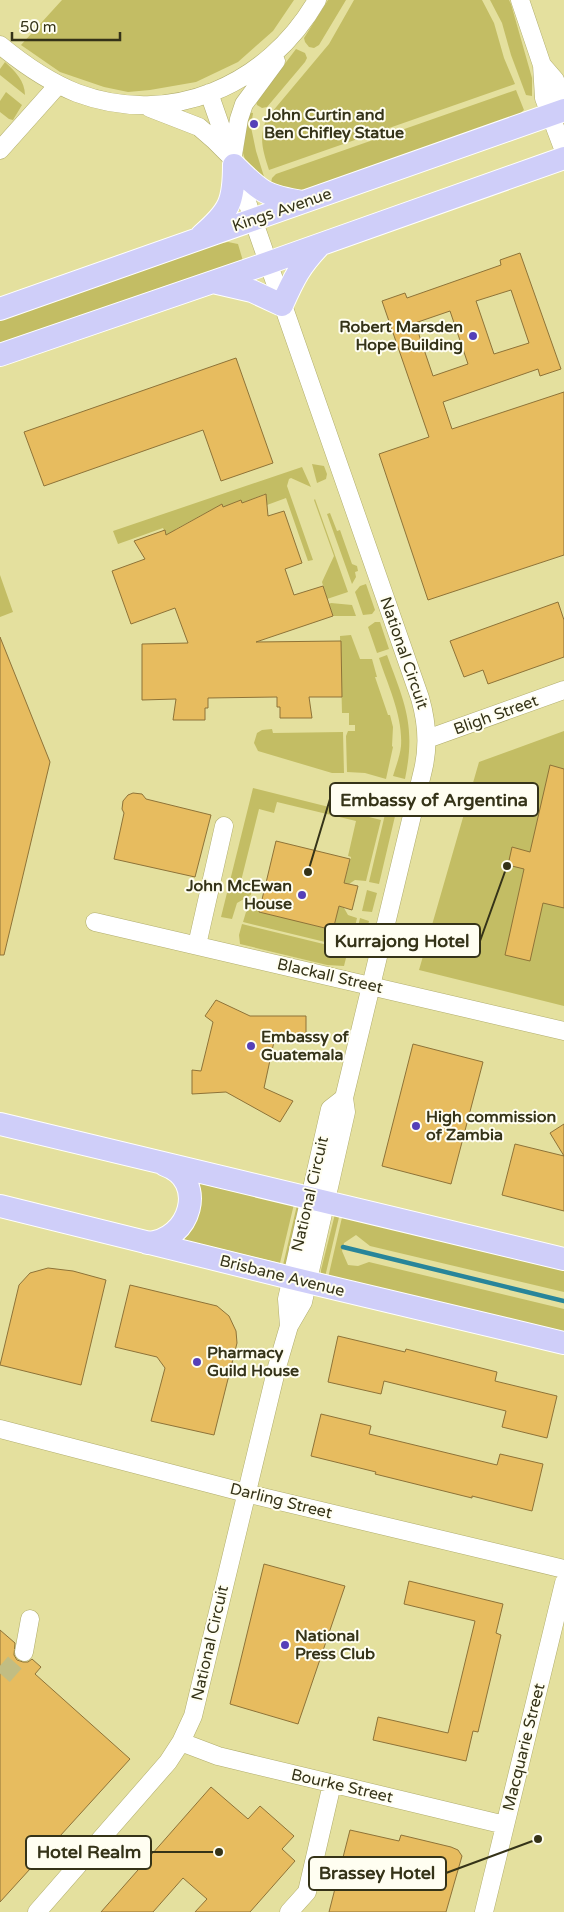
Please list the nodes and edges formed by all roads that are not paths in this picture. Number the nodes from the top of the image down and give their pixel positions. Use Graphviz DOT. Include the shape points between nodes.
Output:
graph roads {
  1 [pos="317,0"];
  2 [pos="520,0"];
  3 [pos="286,43"];
  4 [pos="0,45"];
  5 [pos="58,85"];
  6 [pos="210,93"];
  7 [pos="141,105"];
  8 [pos="559,108"];
  9 [pos="0,150"];
  10 [pos="564,151"];
  11 [pos="564,158"];
  12 [pos="233,162"];
  13 [pos="305,202"];
  14 [pos="254,220"];
  15 [pos="197,239"];
  16 [pos="321,244"];
  17 [pos="268,263"];
  18 [pos="212,282"];
  19 [pos="282,305"];
  20 [pos="0,309"];
  21 [pos="0,355"];
  22 [pos="564,690"];
  23 [pos="427,739"];
  24 [pos="224,826"];
  25 [pos="95,922"];
  26 [pos="197,945"];
  27 [pos="371,986"];
  28 [pos="564,1031"];
  29 [pos="0,1124"];
  30 [pos="160,1163"];
  31 [pos="318,1200"];
  32 [pos="0,1206"];
  33 [pos="147,1243"];
  34 [pos="564,1259"];
  35 [pos="299,1280"];
  36 [pos="564,1343"];
  37 [pos="0,1429"];
  38 [pos="246,1493"];
  39 [pos="564,1569"];
  40 [pos="564,1583"];
  41 [pos="30,1619"];
  42 [pos="24,1652"];
  43 [pos="181,1742"];
  44 [pos="332,1784"];
  45 [pos="505,1825"];
  46 [pos="37,1912"];
  47 [pos="289,1912"];
  48 [pos="484,1912"];
  1 -- 3 [label="street"];
  2 -- 8 [label="street" via="542,65 543,94"];
  3 -- 6 [label="street" via="250,73"];
  3 -- 12 [label="street" via="244,104"];
  4 -- 5 [label="street"];
  5 -- 7 [label="street" via="99,100"];
  5 -- 9 [label="street"];
  6 -- 7 [label="street" via="168,103"];
  6 -- 12 [label="street, National Circuit"];
  7 -- 12 [label="street" via="199,127"];
  8 -- 10 [label="street"];
  8 -- 13 [label="main road, Kings Avenue"];
  11 -- 16 [label="main road"];
  12 -- 13 [label="main road" via="267,194"];
  12 -- 14 [label="street, National Circuit"];
  12 -- 15 [label="main road" via="234,189 230,203 220,218"];
  13 -- 14 [label="main road, Kings Avenue"];
  14 -- 15 [label="main road, Kings Avenue"];
  14 -- 17 [label="street, National Circuit"];
  15 -- 20 [label="main road, Kings Avenue"];
  16 -- 17 [label="main road"];
  16 -- 19 [label="main road" via="296,273"];
  17 -- 18 [label="main road"];
  17 -- 19 [label="street, National Circuit"];
  18 -- 19 [label="main road" via="252,291"];
  18 -- 21 [label="main road"];
  19 -- 23 [label="street, National Circuit" via="420,698 426,718"];
  22 -- 23 [label="street, Bligh Street"];
  23 -- 27 [label="street, National Circuit" via="424,770"];
  24 -- 26 [label="street"];
  25 -- 26 [label="street, Blackall Street"];
  26 -- 27 [label="street, Blackall Street"];
  27 -- 28 [label="street, Blackall Street"];
  27 -- 31 [label="street, National Circuit" via="344,1098 346,1112"];
  29 -- 30 [label="main road"];
  30 -- 31 [label="main road"];
  30 -- 33 [label="main road" via="172,1167 182,1178 188,1190 189,1204 186,1218 174,1234"];
  31 -- 34 [label="main road"];
  31 -- 35 [label="street, National Circuit"];
  32 -- 33 [label="main road, Brisbane Avenue"];
  33 -- 35 [label="main road, Brisbane Avenue"];
  35 -- 36 [label="main road, Brisbane Avenue"];
  35 -- 38 [label="street, National Circuit" via="303,1302 288,1326"];
  37 -- 38 [label="street, Darling Street"];
  38 -- 39 [label="street, Darling Street"];
  38 -- 43 [label="street, National Circuit" via="193,1716"];
  40 -- 45 [label="street, Macquarie Street"];
  41 -- 42 [label="street"];
  43 -- 44 [label="street, Bourke Street" via="218,1756"];
  43 -- 46 [label="street, National Circuit" via="163,1768"];
  44 -- 45 [label="street, Bourke Street"];
  44 -- 47 [label="street" via="307,1892"];
  45 -- 48 [label="street, Macquarie Street"];
}
